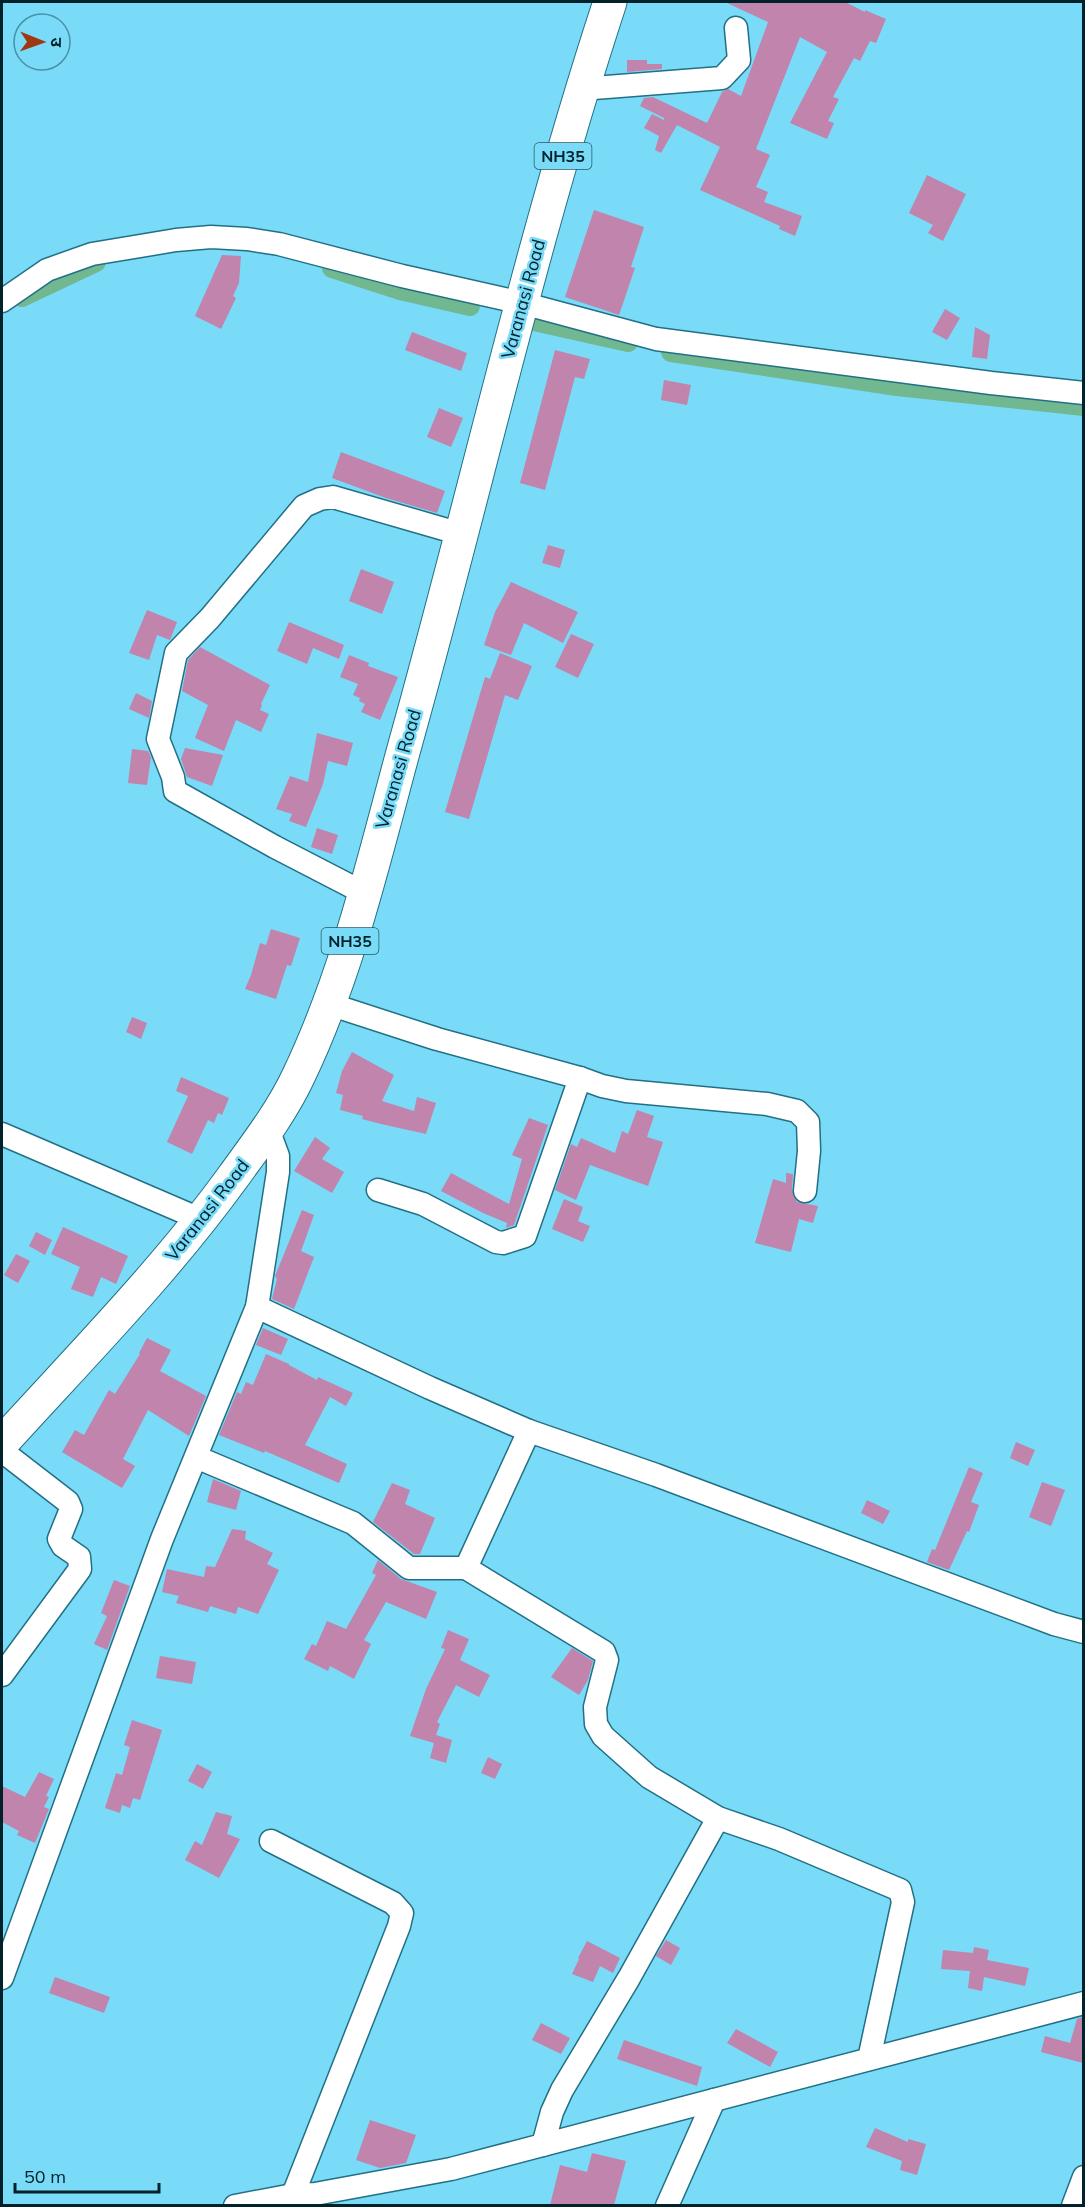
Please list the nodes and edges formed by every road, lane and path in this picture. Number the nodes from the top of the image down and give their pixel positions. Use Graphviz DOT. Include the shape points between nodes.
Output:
graph roads {
  1 [pos="610,2"];
  2 [pos="736,28"];
  3 [pos="581,89"];
  4 [pos="2,301"];
  5 [pos="521,307"];
  6 [pos="1083,393"];
  7 [pos="461,534"];
  8 [pos="363,894"];
  9 [pos="329,1004"];
  10 [pos="580,1078"];
  11 [pos="268,1129"];
  12 [pos="2,1134"];
  13 [pos="378,1190"];
  14 [pos="805,1191"];
  15 [pos="202,1220"];
  16 [pos="257,1307"];
  17 [pos="529,1431"];
  18 [pos="2,1443"];
  19 [pos="2,1450"];
  20 [pos="196,1457"];
  21 [pos="466,1568"];
  22 [pos="1083,1632"];
  23 [pos="2,1675"];
  24 [pos="718,1818"];
  25 [pos="271,1842"];
  26 [pos="2,1978"];
  27 [pos="1083,2003"];
  28 [pos="869,2059"];
  29 [pos="714,2100"];
  30 [pos="543,2145"];
  31 [pos="1083,2177"];
  32 [pos="307,2198"];
  33 [pos="235,2205"];
  34 [pos="667,2205"];
  35 [pos="1073,2205"];
  1 -- 3 [label="highway, Varanasi Road / NH35"];
  2 -- 3 [label="street" via="739,60 722,78"];
  3 -- 5 [label="highway, Varanasi Road / NH35"];
  4 -- 5 [label="street" via="46,270 92,255 211,237 279,244"];
  5 -- 6 [label="street" via="656,339"];
  5 -- 7 [label="highway, Varanasi Road / NH35"];
  7 -- 8 [label="highway, Varanasi Road / NH35"];
  7 -- 8 [label="street" via="333,497 320,499 304,506 176,653 158,739 175,791"];
  8 -- 9 [label="highway, Varanasi Road / NH35"];
  9 -- 10 [label="street" via="437,1039"];
  9 -- 11 [label="highway, Varanasi Road / NH35" via="297,1078"];
  10 -- 13 [label="street" via="525,1236 496,1242 423,1204"];
  10 -- 14 [label="street" via="626,1091 797,1110 808,1122"];
  11 -- 15 [label="highway, Varanasi Road / NH35"];
  11 -- 16 [label="street" via="278,1156 278,1172"];
  12 -- 15 [label="street"];
  15 -- 18 [label="highway, Varanasi Road / NH35"];
  16 -- 17 [label="street"];
  16 -- 20 [label="street"];
  17 -- 21 [label="street"];
  17 -- 22 [label="street"];
  19 -- 23 [label="street" via="68,1502 71,1509 59,1539 81,1563"];
  20 -- 21 [label="street" via="353,1523 409,1568"];
  20 -- 26 [label="street" via="162,1539"];
  21 -- 24 [label="street" via="604,1652 606,1660 595,1715 603,1736 649,1777"];
  24 -- 28 [label="street" via="900,1890 903,1902"];
  24 -- 30 [label="street" via="630,1978 562,2090"];
  25 -- 32 [label="street" via="393,1903 402,1913"];
  27 -- 28 [label="street"];
  28 -- 29 [label="street"];
  29 -- 30 [label="street"];
  29 -- 34 [label="street"];
  30 -- 32 [label="street" via="451,2169"];
  31 -- 35 [label="street"];
  32 -- 33 [label="street"];
}
